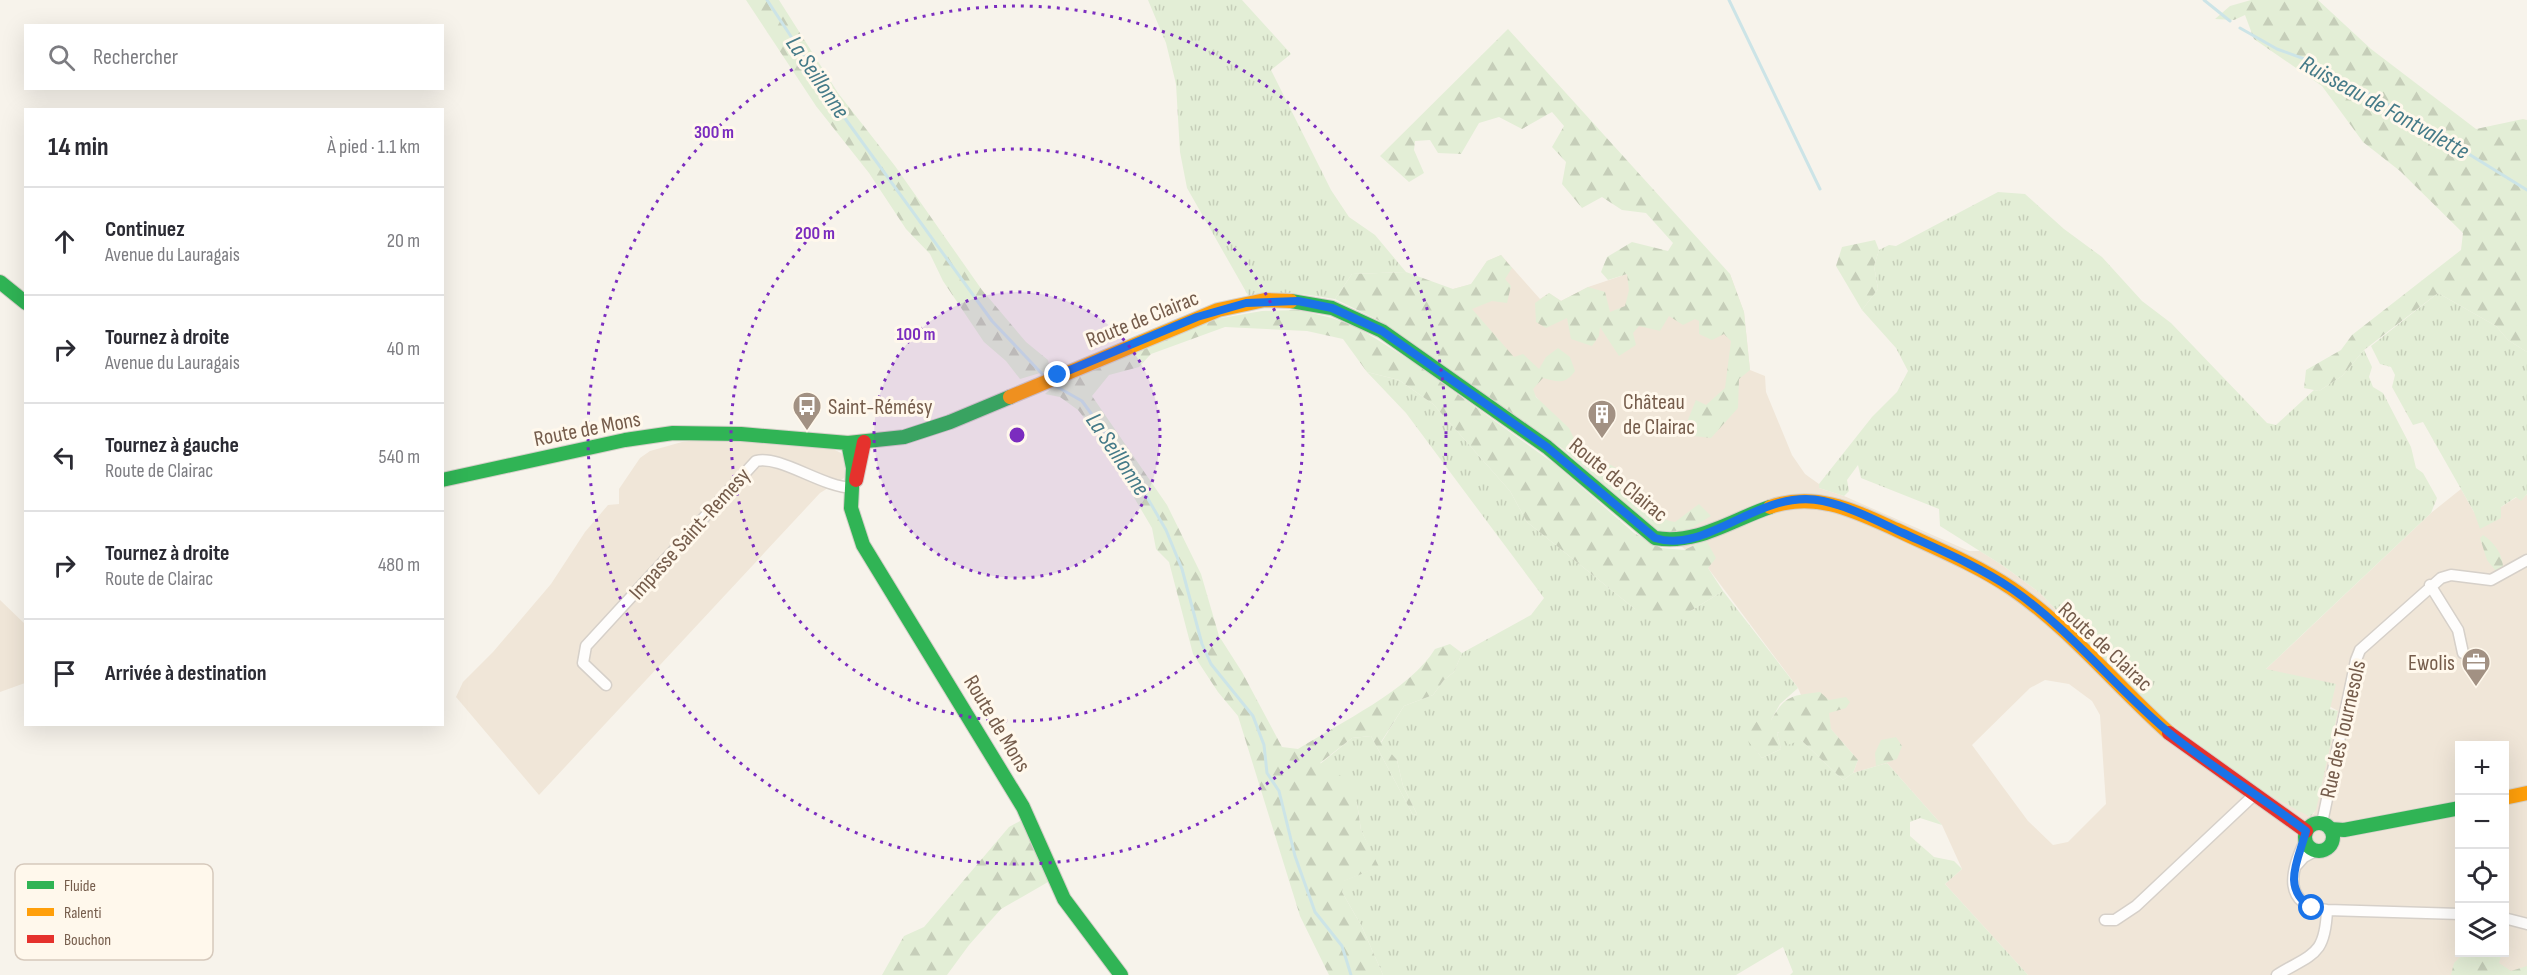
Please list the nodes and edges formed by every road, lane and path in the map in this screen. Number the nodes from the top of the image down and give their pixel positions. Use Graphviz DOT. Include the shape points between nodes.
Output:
graph roads {
  1 [pos="0,282"];
  2 [pos="24,301"];
  3 [pos="1030,388"];
  4 [pos="864,442"];
  5 [pos="848,443"];
  6 [pos="444,480"];
  7 [pos="853,488"];
  8 [pos="2527,560"];
  9 [pos="2430,585"];
  10 [pos="2463,653"];
  11 [pos="606,685"];
  12 [pos="2527,793"];
  13 [pos="2254,795"];
  14 [pos="2509,797"];
  15 [pos="2455,809"];
  16 [pos="2332,830"];
  17 [pos="2305,836"];
  18 [pos="2315,851"];
  19 [pos="2293,872"];
  20 [pos="2327,910"];
  21 [pos="2455,914"];
  22 [pos="2509,919"];
  23 [pos="2104,920"];
  24 [pos="2527,924"];
  25 [pos="1121,975"];
  26 [pos="2277,975"];
  1 -- 2 [label="street"];
  3 -- 4 [label="street, Route de Mons" via="932,428 904,437"];
  3 -- 13 [label="street, Route de Clairac" via="1197,317 1246,303 1298,301 1332,308 1382,331 1547,447 1655,538 1665,542 1687,540 1775,503 1816,499 1876,521 1971,565 2014,590 2153,718"];
  4 -- 5 [label="street, Route de Mons"];
  4 -- 7 [label="street, Route de Mons"];
  5 -- 6 [label="street, Route de Mons" via="732,433 673,433"];
  5 -- 7 [label="street, Route de Mons"];
  7 -- 11 [label="street, Impasse Saint-Remesy" via="828,484 773,461 756,461 586,646 583,663"];
  7 -- 25 [label="street, Route de Mons" via="851,508 863,545 1023,807 1064,899"];
  8 -- 9 [label="street, Rue des Tournesols" via="2491,580 2451,575"];
  9 -- 10 [label="street" via="2458,630"];
  9 -- 16 [label="street, Rue des Tournesols" via="2358,654"];
  12 -- 14 [label="street"];
  13 -- 17 [label="street, Route de Clairac"];
  13 -- 23 [label="street" via="2136,906 2115,920"];
  15 -- 16 [label="street"];
  16 -- 17 [label="street" via="2312,824"];
  16 -- 18 [label="street" via="2325,850"];
  17 -- 18 [label="street, Route de Clairac"];
  17 -- 19 [label="street"];
  18 -- 19 [label="street" via="2304,857"];
  19 -- 20 [label="street" via="2299,898 2312,908"];
  20 -- 21 [label="street"];
  20 -- 26 [label="street" via="2321,946"];
  22 -- 24 [label="street"];
}
